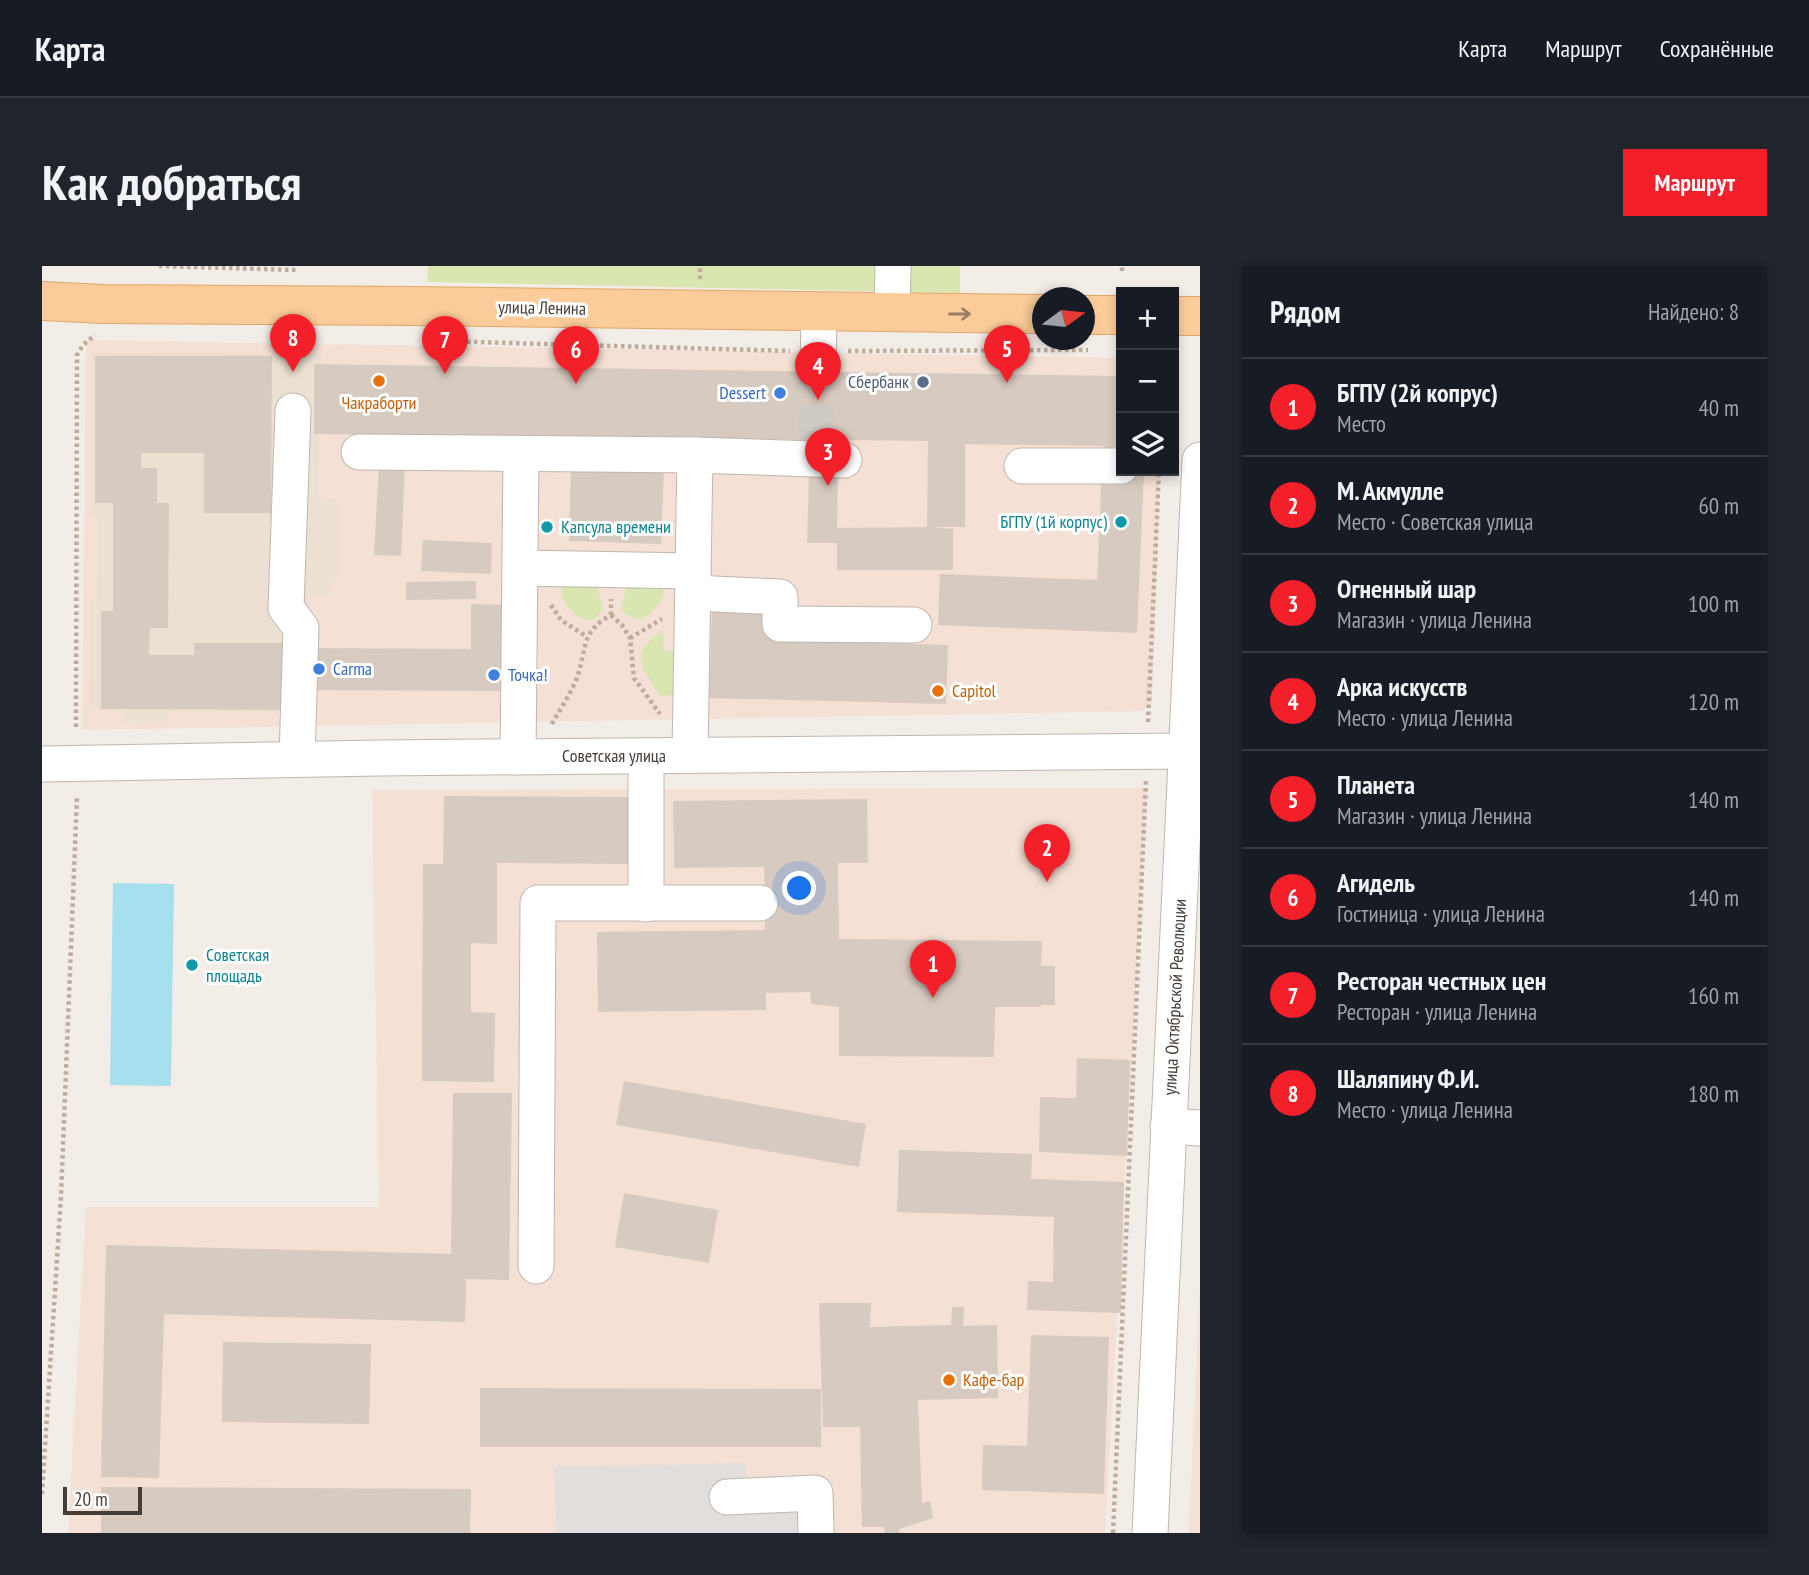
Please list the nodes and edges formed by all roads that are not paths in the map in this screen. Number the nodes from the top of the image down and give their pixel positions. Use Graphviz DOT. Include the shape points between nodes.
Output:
graph roads {
  1 [pos="893,266"];
  2 [pos="42,301"];
  3 [pos="819,312"];
  4 [pos="892,313"];
  5 [pos="1032,314"];
  6 [pos="1200,316"];
  7 [pos="1116,318"];
  8 [pos="1095,329"];
  9 [pos="1179,330"];
  10 [pos="818,362"];
  11 [pos="293,411"];
  12 [pos="359,452"];
  13 [pos="826,453"];
  14 [pos="521,454"];
  15 [pos="695,455"];
  16 [pos="1200,460"];
  17 [pos="1022,466"];
  18 [pos="1116,466"];
  19 [pos="1179,466"];
  20 [pos="1200,466"];
  21 [pos="520,568"];
  22 [pos="693,582"];
  23 [pos="914,625"];
  24 [pos="1186,751"];
  25 [pos="690,755"];
  26 [pos="646,756"];
  27 [pos="518,757"];
  28 [pos="297,760"];
  29 [pos="42,764"];
  30 [pos="760,903"];
  31 [pos="646,904"];
  32 [pos="1184,1127"];
  33 [pos="536,1266"];
  34 [pos="727,1497"];
  35 [pos="816,1533"];
  36 [pos="1150,1533"];
  1 -- 4 [label="street"];
  2 -- 3 [label="main road, улица Ленина"];
  3 -- 4 [label="main road, улица Ленина"];
  3 -- 10 [label="street"];
  4 -- 5 [label="main road, улица Ленина, one-way"];
  6 -- 9 [label="main road"];
  7 -- 8 [label="main road"];
  11 -- 28 [label="street" via="286,608 301,628"];
  12 -- 14 [label="street"];
  13 -- 15 [label="street"];
  14 -- 15 [label="street"];
  14 -- 21 [label="street"];
  15 -- 22 [label="street"];
  16 -- 20 [label="street, улица Октябрьской Революции"];
  17 -- 18 [label="street"];
  19 -- 20 [label="street"];
  20 -- 24 [label="street, улица Октябрьской Революции"];
  21 -- 22 [label="street"];
  21 -- 27 [label="street"];
  22 -- 23 [label="street" via="780,597 780,624"];
  22 -- 25 [label="street"];
  24 -- 25 [label="street, Советская улица"];
  24 -- 32 [label="street, улица Октябрьской Революции"];
  25 -- 26 [label="street, Советская улица"];
  26 -- 27 [label="street, Советская улица"];
  26 -- 31 [label="street"];
  27 -- 28 [label="street, Советская улица"];
  28 -- 29 [label="street, Советская улица"];
  30 -- 31 [label="street"];
  31 -- 33 [label="street" via="538,903"];
  32 -- 36 [label="street, улица Октябрьской Революции"];
  34 -- 35 [label="street" via="815,1493"];
}
